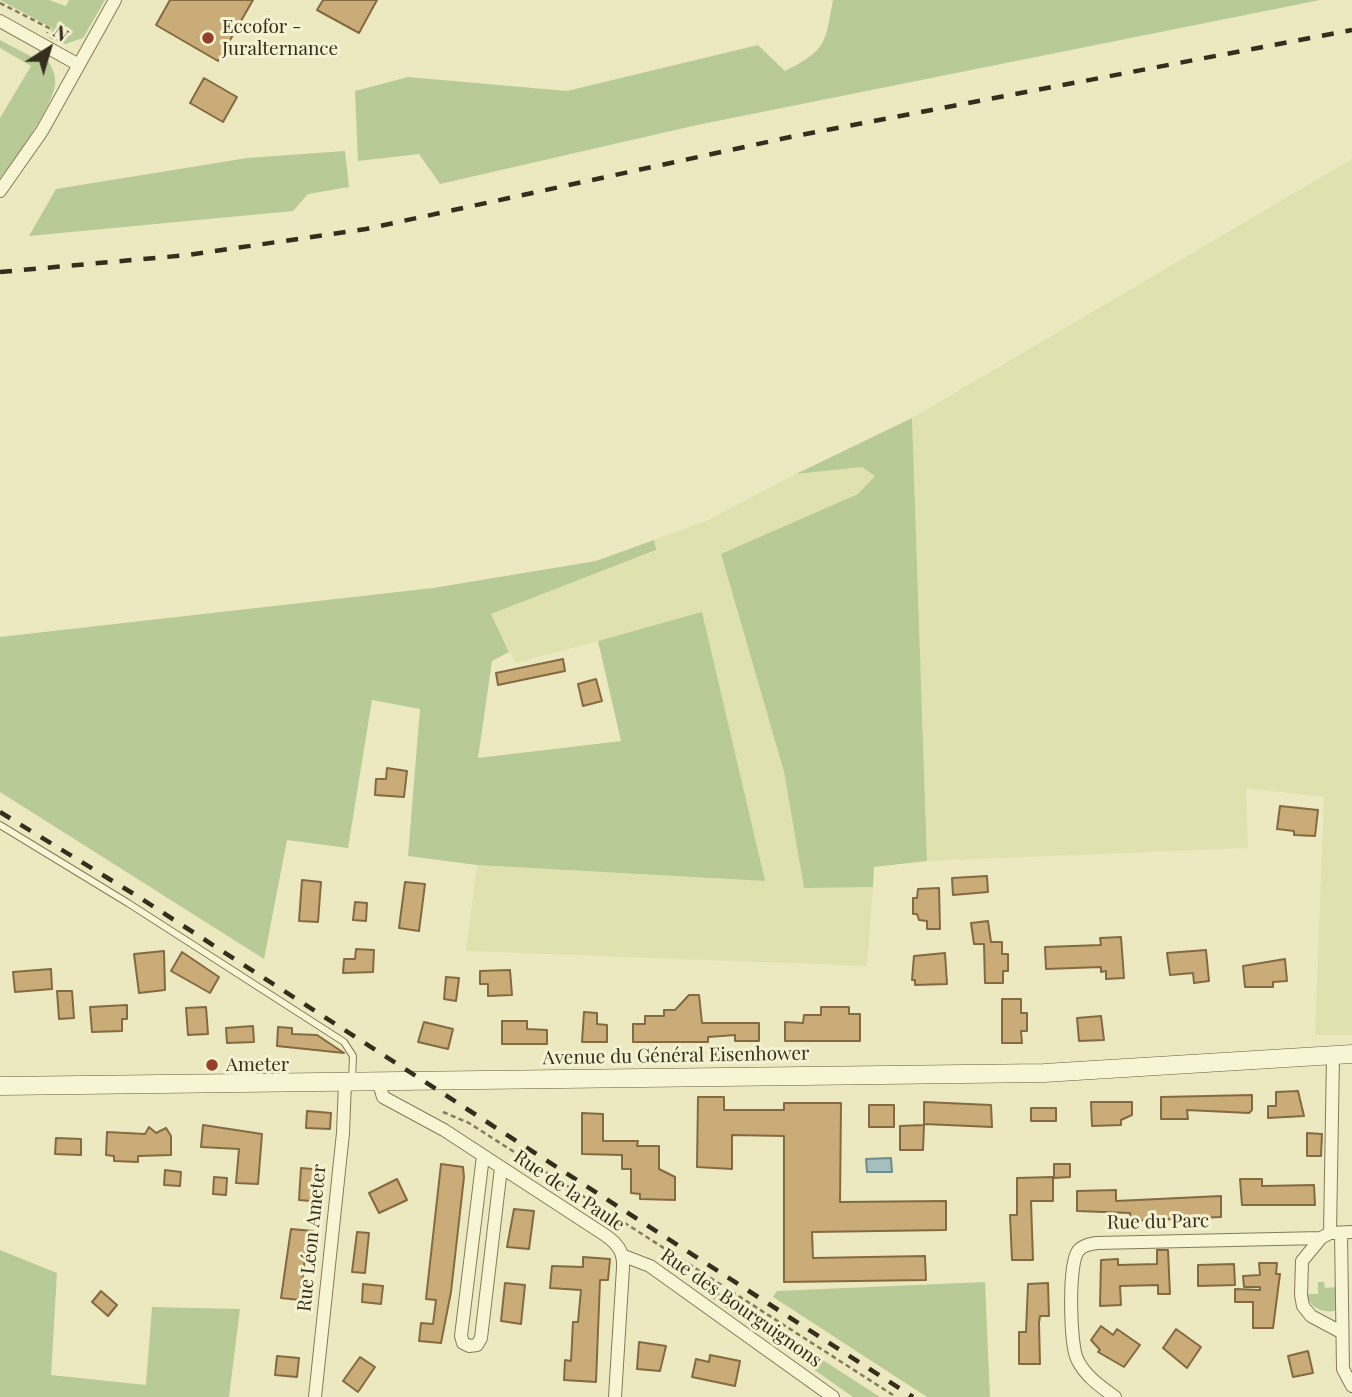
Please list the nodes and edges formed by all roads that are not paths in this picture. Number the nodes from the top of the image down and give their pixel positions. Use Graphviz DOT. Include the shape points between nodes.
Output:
graph roads {
  1 [pos="115,0"];
  2 [pos="0,21"];
  3 [pos="79,65"];
  4 [pos="0,191"];
  5 [pos="0,825"];
  6 [pos="1352,1055"];
  7 [pos="1333,1056"];
  8 [pos="378,1080"];
  9 [pos="349,1082"];
  10 [pos="0,1086"];
  11 [pos="483,1156"];
  12 [pos="500,1168"];
  13 [pos="1336,1234"];
  14 [pos="624,1256"];
  15 [pos="1341,1332"];
  16 [pos="1352,1386"];
  17 [pos="314,1397"];
  18 [pos="615,1397"];
  19 [pos="833,1397"];
  20 [pos="1115,1397"];
  1 -- 3 [label="street"];
  2 -- 3 [label="street"];
  3 -- 4 [label="street" via="26,159"];
  5 -- 9 [label="lane" via="344,1042 353,1056"];
  6 -- 7 [label="main road, Avenue du Général Eisenhower"];
  7 -- 8 [label="main road, Avenue du Général Eisenhower" via="1045,1073"];
  7 -- 13 [label="street"];
  8 -- 9 [label="main road, Avenue du Général Eisenhower"];
  8 -- 11 [label="street, Rue de la Paule" via="383,1097"];
  9 -- 10 [label="main road, Avenue du Général Eisenhower"];
  9 -- 17 [label="street, Rue Léon Ameter"];
  11 -- 12 [label="street, Rue de la Paule"];
  11 -- 12 [label="street" via="461,1336 469,1346 477,1345 481,1338"];
  12 -- 14 [label="street, Rue de la Paule" via="605,1235"];
  13 -- 15 [label="street"];
  13 -- 15 [label="street" via="1302,1261 1303,1306"];
  13 -- 20 [label="street, Rue du Parc" via="1083,1247 1072,1271 1075,1352 1090,1377"];
  14 -- 18 [label="street, Rue de la Paule"];
  14 -- 19 [label="street, Rue des Bourguignons" via="650,1266"];
  15 -- 16 [label="street" via="1343,1369"];
}
